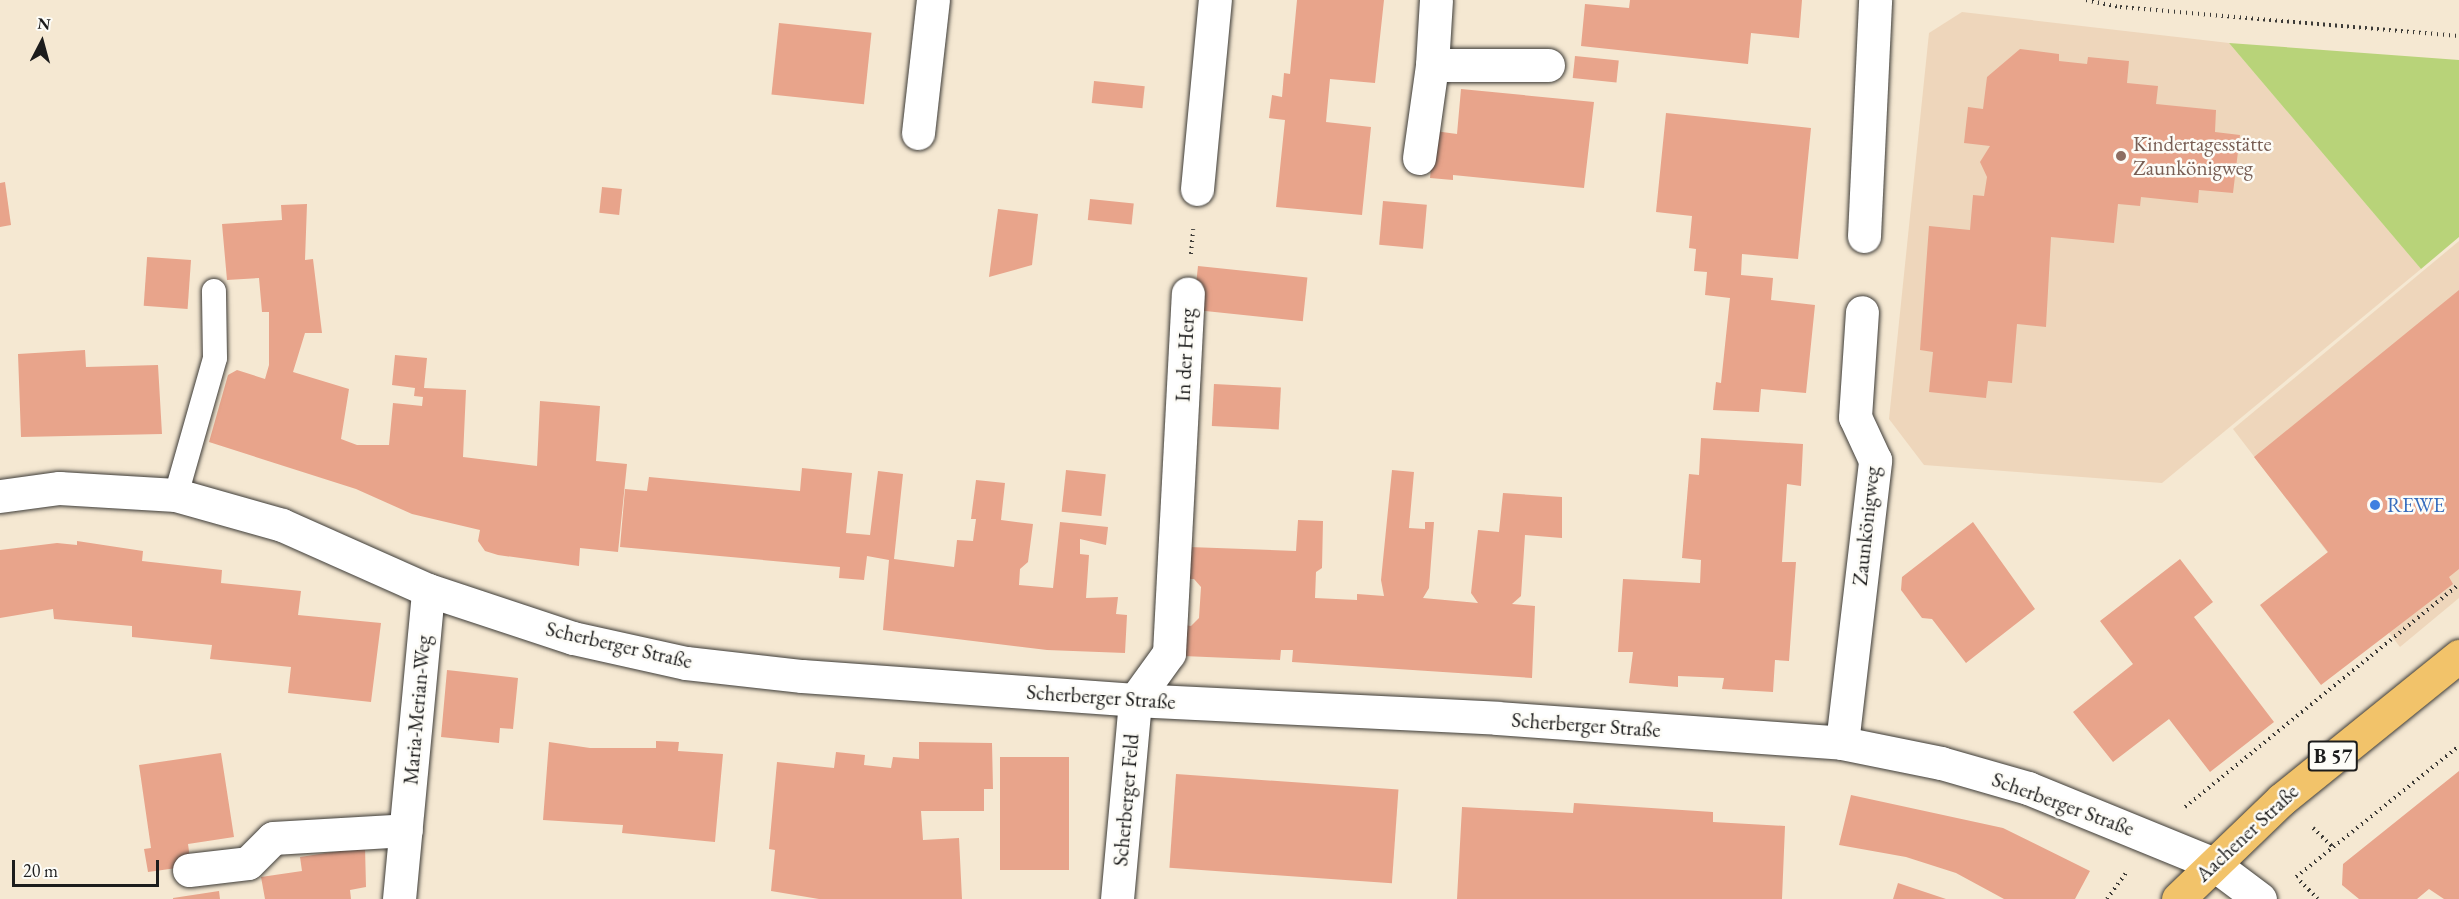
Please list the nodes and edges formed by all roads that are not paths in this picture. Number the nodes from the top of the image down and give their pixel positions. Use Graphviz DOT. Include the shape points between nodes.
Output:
graph roads {
  1 [pos="933,0"];
  2 [pos="1215,0"];
  3 [pos="1436,0"];
  4 [pos="1875,0"];
  5 [pos="1432,65"];
  6 [pos="1548,65"];
  7 [pos="918,133"];
  8 [pos="1419,158"];
  9 [pos="1197,189"];
  10 [pos="1864,236"];
  11 [pos="214,291"];
  12 [pos="1188,294"];
  13 [pos="1862,312"];
  14 [pos="176,495"];
  15 [pos="0,496"];
  16 [pos="428,590"];
  17 [pos="2459,656"];
  18 [pos="1135,700"];
  19 [pos="1842,743"];
  20 [pos="406,830"];
  21 [pos="2212,862"];
  22 [pos="189,870"];
  23 [pos="2274,892"];
  24 [pos="399,899"];
  25 [pos="1117,899"];
  26 [pos="2178,899"];
  1 -- 7 [label="street"];
  2 -- 9 [label="street"];
  3 -- 5 [label="street"];
  4 -- 10 [label="street"];
  5 -- 6 [label="street"];
  5 -- 8 [label="street"];
  11 -- 14 [label="lane" via="215,358"];
  12 -- 18 [label="street, In der Herg" via="1169,653"];
  13 -- 19 [label="street, Zaunkönigweg" via="1855,417 1875,460"];
  14 -- 15 [label="street, Scherberger Straße" via="59,488"];
  14 -- 16 [label="street, Scherberger Straße" via="282,525"];
  16 -- 18 [label="street, Scherberger Straße" via="573,638 686,663 802,676"];
  16 -- 20 [label="street, Maria-Merian-Weg"];
  17 -- 21 [label="main road, Aachener Straße / B 57" via="2310,775"];
  18 -- 19 [label="street, Scherberger Straße" via="1497,718"];
  18 -- 25 [label="street, Scherberger Feld"];
  19 -- 21 [label="street, Scherberger Straße" via="1941,763 2028,788"];
  20 -- 22 [label="street" via="273,838 248,863"];
  20 -- 24 [label="street, Maria-Merian-Weg"];
  21 -- 23 [label="street, Scherberger Straße"];
  21 -- 26 [label="main road, Aachener Straße / B 57"];
}
